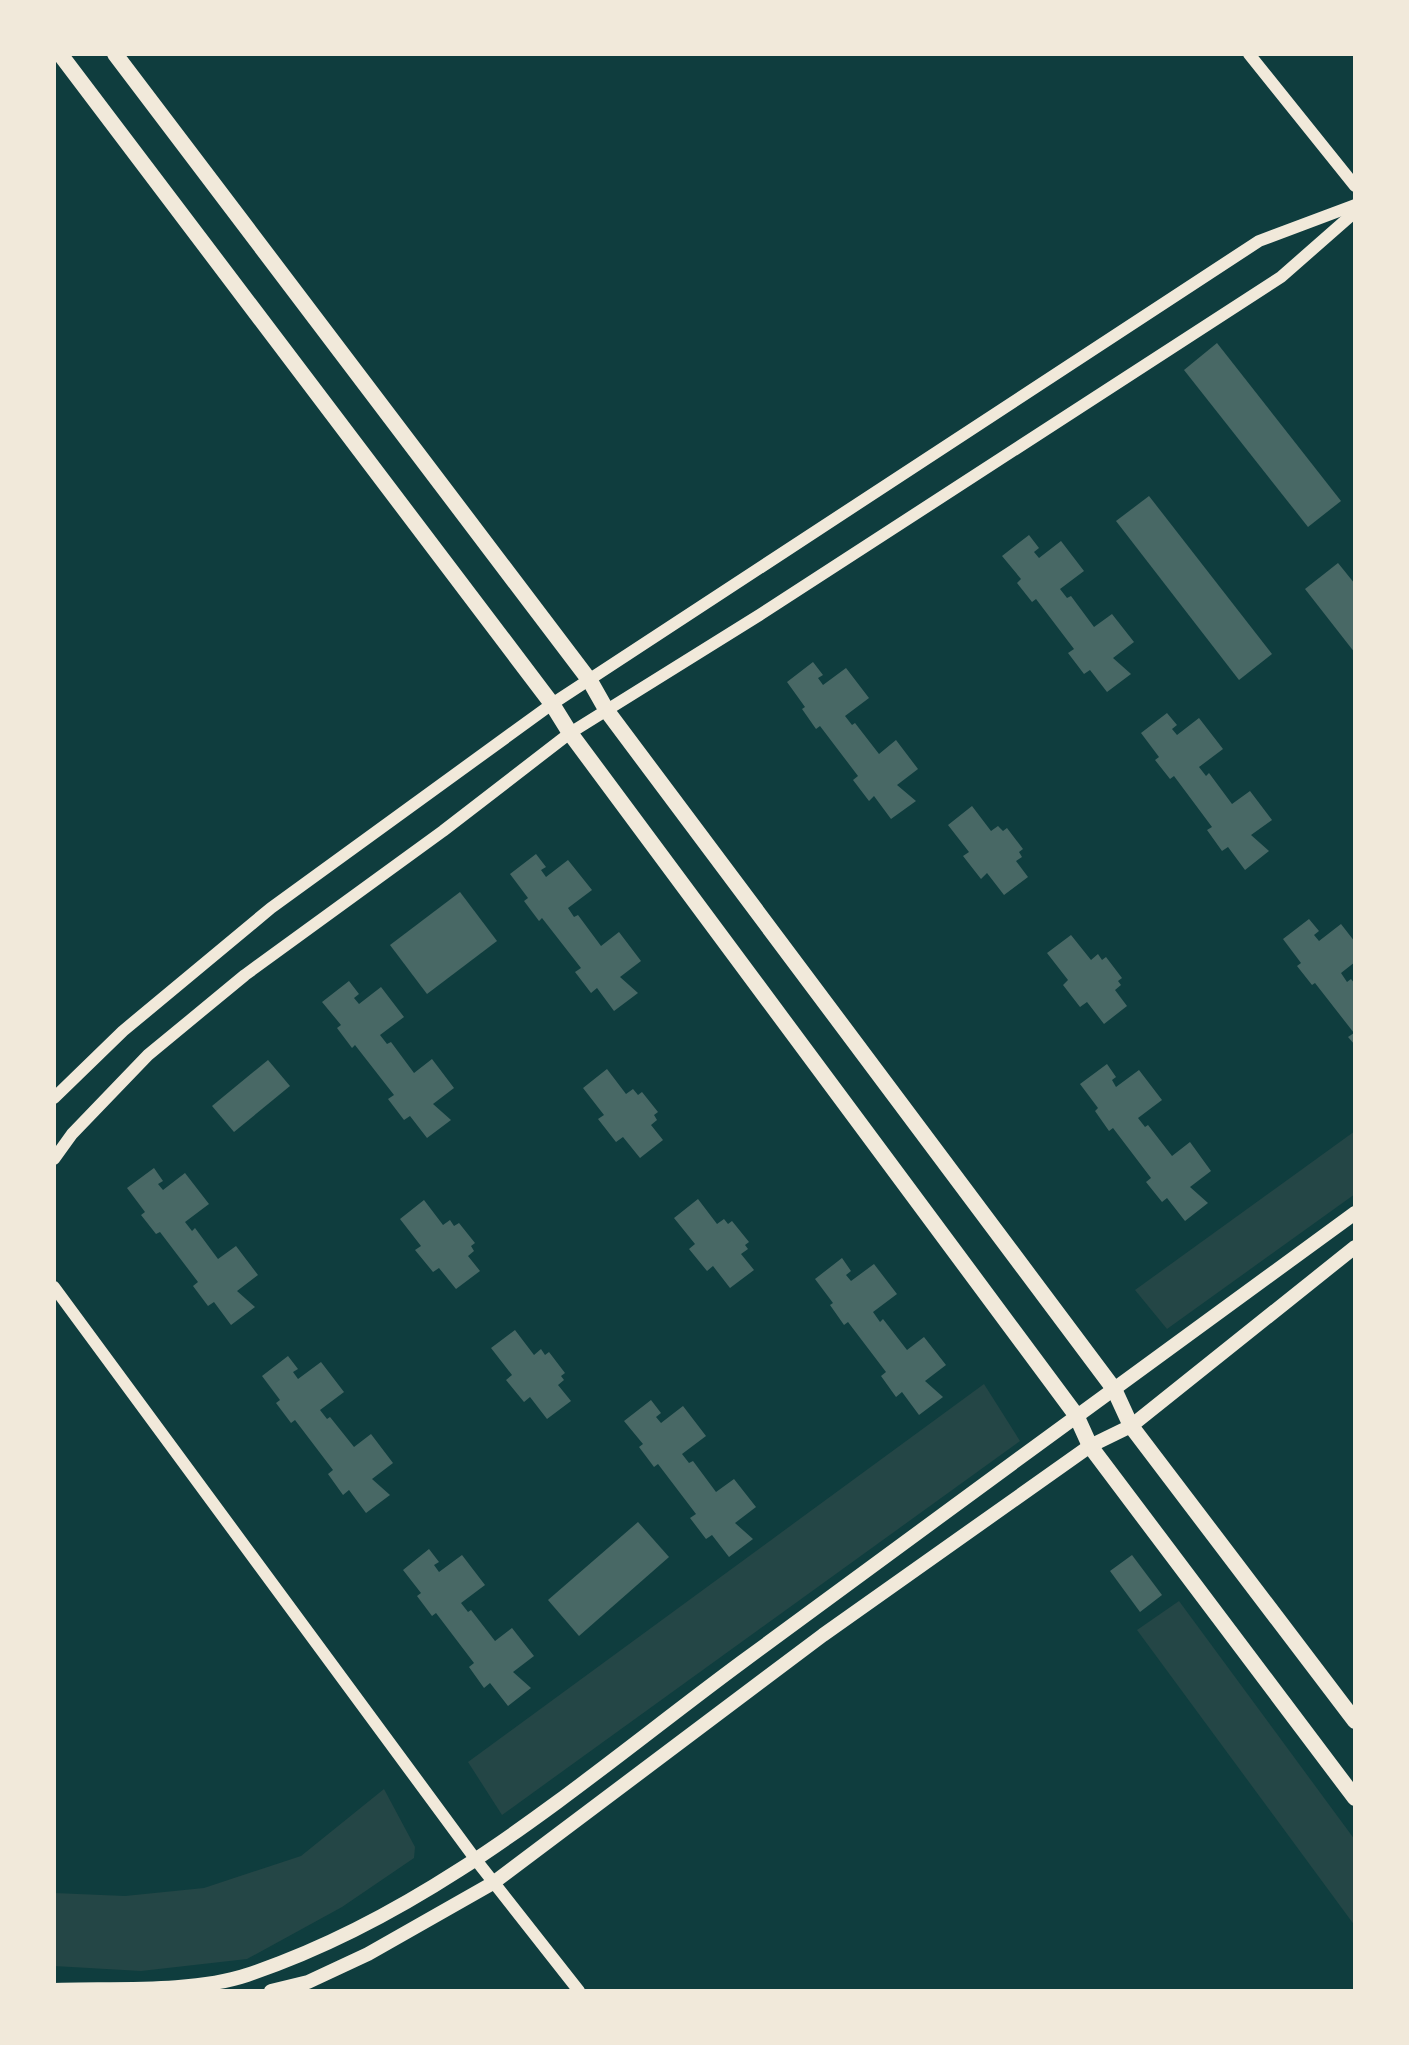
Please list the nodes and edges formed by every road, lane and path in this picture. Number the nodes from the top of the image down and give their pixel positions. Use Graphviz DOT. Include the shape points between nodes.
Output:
graph roads {
  1 [pos="60,54"];
  2 [pos="115,54"];
  3 [pos="1249,54"];
  4 [pos="1355,186"];
  5 [pos="1355,205"];
  6 [pos="1355,212"];
  7 [pos="590,681"];
  8 [pos="552,704"];
  9 [pos="607,711"];
  10 [pos="570,733"];
  11 [pos="54,1098"];
  12 [pos="54,1160"];
  13 [pos="1355,1213"];
  14 [pos="1355,1247"];
  15 [pos="54,1287"];
  16 [pos="1114,1389"];
  17 [pos="1076,1415"];
  18 [pos="1131,1426"];
  19 [pos="1090,1446"];
  20 [pos="1355,1721"];
  21 [pos="1355,1798"];
  22 [pos="476,1860"];
  23 [pos="493,1883"];
  24 [pos="54,1990"];
  25 [pos="271,1991"];
  26 [pos="579,1991"];
  1 -- 8 [label="main road"];
  2 -- 7 [label="main road"];
  3 -- 4 [label="street"];
  5 -- 7 [label="street" via="1259,241"];
  6 -- 9 [label="street" via="1281,277"];
  7 -- 8 [label="street"];
  7 -- 9 [label="main road"];
  8 -- 10 [label="main road"];
  8 -- 11 [label="street" via="271,908 123,1031"];
  9 -- 10 [label="street"];
  9 -- 16 [label="main road"];
  10 -- 12 [label="street" via="245,975 148,1055 72,1134"];
  10 -- 17 [label="main road"];
  13 -- 16 [label="main road"];
  14 -- 18 [label="main road"];
  15 -- 22 [label="street"];
  16 -- 17 [label="main road"];
  16 -- 18 [label="main road"];
  17 -- 19 [label="main road"];
  17 -- 22 [label="main road"];
  18 -- 19 [label="main road"];
  18 -- 20 [label="main road"];
  19 -- 21 [label="main road"];
  19 -- 23 [label="main road" via="823,1635"];
  22 -- 23 [label="street"];
  22 -- 24 [label="main road" via="385,1916 243,1976 174,1986"];
  23 -- 25 [label="main road" via="368,1954 308,1982"];
  23 -- 26 [label="street"];
}
